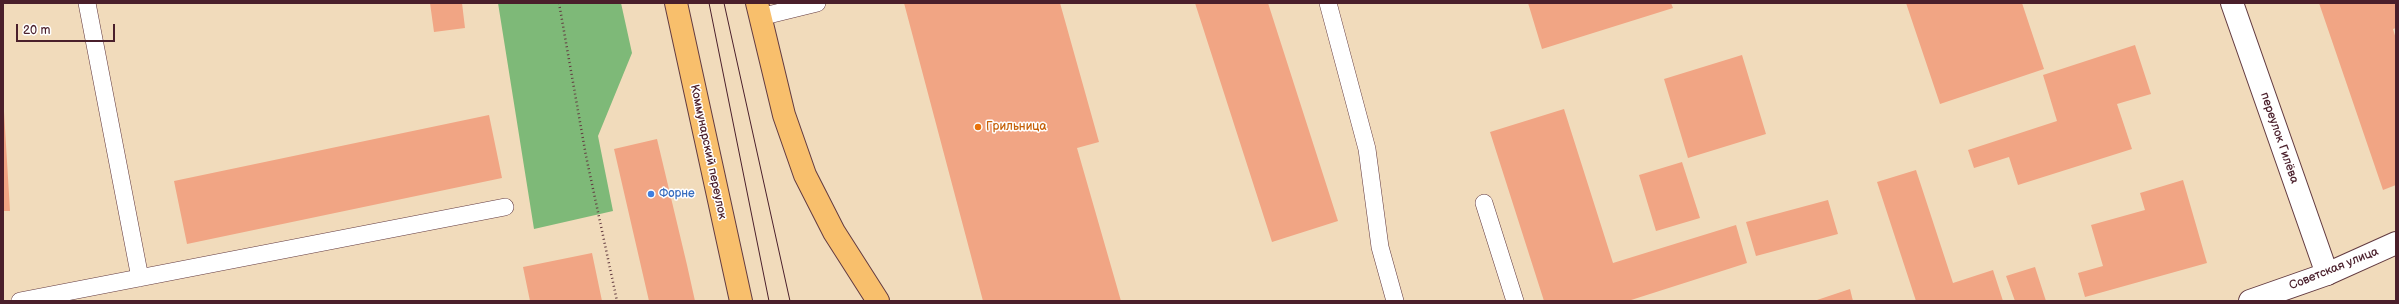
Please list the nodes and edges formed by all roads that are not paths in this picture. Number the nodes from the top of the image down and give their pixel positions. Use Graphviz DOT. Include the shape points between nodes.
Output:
graph roads {
  1 [pos="87,3"];
  2 [pos="676,3"];
  3 [pos="817,3"];
  4 [pos="1328,3"];
  5 [pos="2232,3"];
  6 [pos="758,10"];
  7 [pos="1484,203"];
  8 [pos="505,207"];
  9 [pos="2396,243"];
  10 [pos="2327,274"];
  11 [pos="140,278"];
  12 [pos="20,301"];
  13 [pos="741,301"];
  14 [pos="878,301"];
  15 [pos="1395,301"];
  16 [pos="1515,301"];
  17 [pos="2250,301"];
  1 -- 11 [label="lane"];
  2 -- 13 [label="main road, Коммунарский переулок"];
  3 -- 6 [label="lane"];
  4 -- 15 [label="lane" via="1367,149 1380,247"];
  5 -- 10 [label="street, переулок Гилёва"];
  6 -- 14 [label="main road" via="784,116 805,175 834,232"];
  7 -- 16 [label="lane"];
  8 -- 11 [label="lane"];
  9 -- 10 [label="street, Советская улица"];
  10 -- 17 [label="street, Советская улица"];
  11 -- 12 [label="lane"];
}
